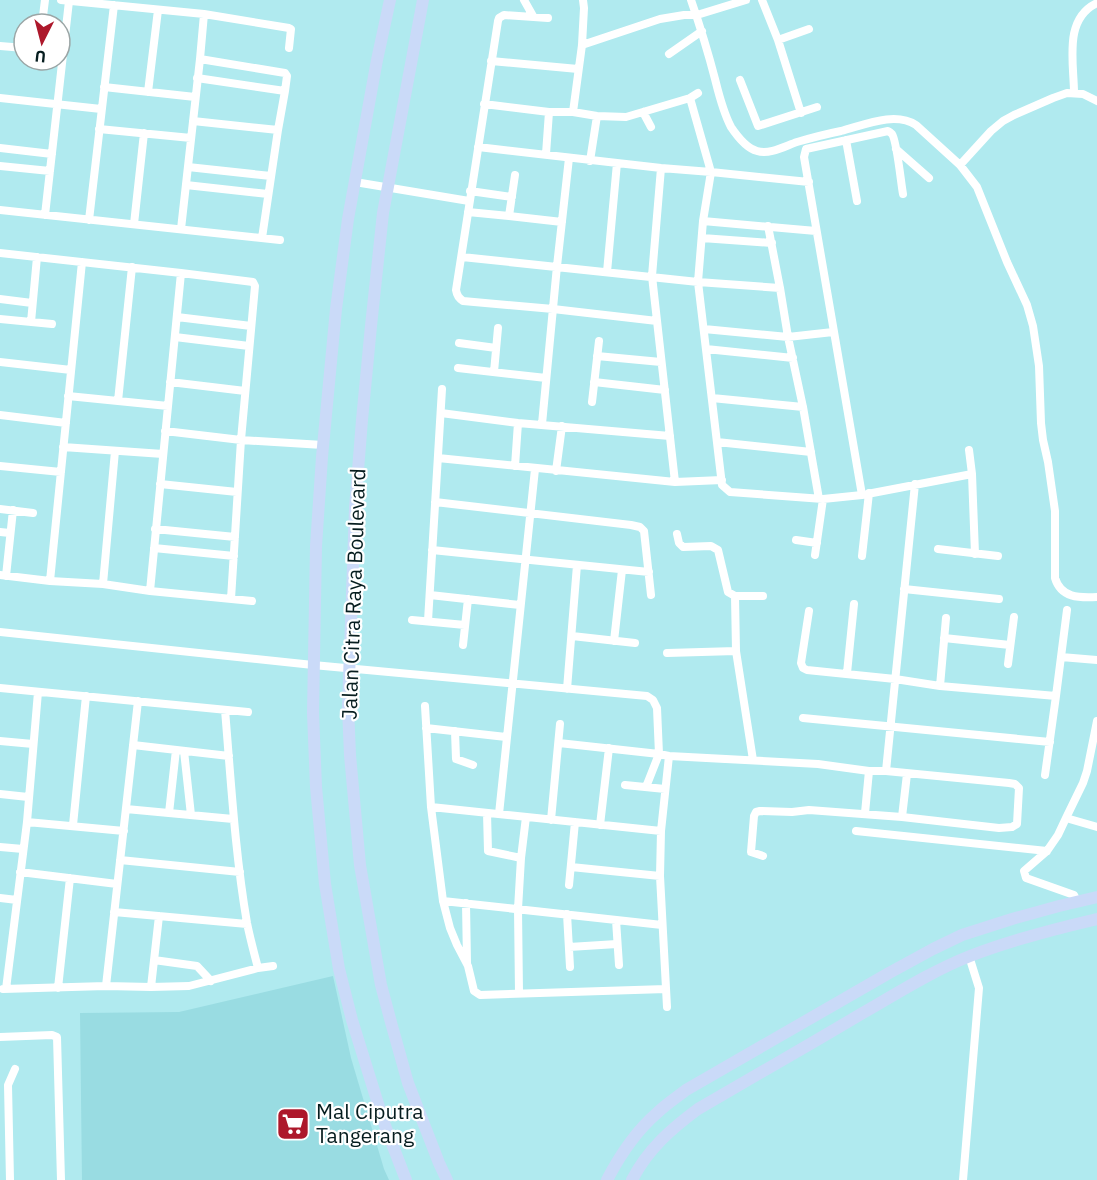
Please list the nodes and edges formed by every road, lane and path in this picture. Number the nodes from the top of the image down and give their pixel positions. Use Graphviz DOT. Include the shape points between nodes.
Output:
graph roads {
  1 [pos="65,0"];
  2 [pos="390,0"];
  3 [pos="423,0"];
  4 [pos="524,0"];
  5 [pos="583,0"];
  6 [pos="691,0"];
  7 [pos="746,0"];
  8 [pos="762,0"];
  9 [pos="1097,3"];
  10 [pos="114,5"];
  11 [pos="158,10"];
  12 [pos="204,14"];
  13 [pos="697,15"];
  14 [pos="533,16"];
  15 [pos="548,18"];
  16 [pos="809,29"];
  17 [pos="702,31"];
  18 [pos="778,40"];
  19 [pos="582,45"];
  20 [pos="289,48"];
  21 [pos="669,54"];
  22 [pos="200,59"];
  23 [pos="491,61"];
  24 [pos="578,69"];
  25 [pos="60,72"];
  26 [pos="197,78"];
  27 [pos="740,80"];
  28 [pos="104,87"];
  29 [pos="285,91"];
  30 [pos="148,92"];
  31 [pos="1074,93"];
  32 [pos="195,97"];
  33 [pos="0,98"];
  34 [pos="1097,101"];
  35 [pos="57,104"];
  36 [pos="484,104"];
  37 [pos="817,107"];
  38 [pos="101,109"];
  39 [pos="549,112"];
  40 [pos="573,112"];
  41 [pos="644,112"];
  42 [pos="801,113"];
  43 [pos="597,116"];
  44 [pos="193,121"];
  45 [pos="651,127"];
  46 [pos="99,129"];
  47 [pos="278,130"];
  48 [pos="144,134"];
  49 [pos="191,138"];
  50 [pos="846,140"];
  51 [pos="478,147"];
  52 [pos="0,148"];
  53 [pos="896,149"];
  54 [pos="52,154"];
  55 [pos="546,154"];
  56 [pos="568,158"];
  57 [pos="590,160"];
  58 [pos="617,163"];
  59 [pos="960,165"];
  60 [pos="0,166"];
  61 [pos="188,167"];
  62 [pos="661,168"];
  63 [pos="50,171"];
  64 [pos="711,171"];
  65 [pos="515,175"];
  66 [pos="271,177"];
  67 [pos="929,178"];
  68 [pos="355,182"];
  69 [pos="809,182"];
  70 [pos="186,184"];
  71 [pos="388,188"];
  72 [pos="268,194"];
  73 [pos="903,194"];
  74 [pos="470,196"];
  75 [pos="512,197"];
  76 [pos="857,201"];
  77 [pos="0,210"];
  78 [pos="468,212"];
  79 [pos="45,215"];
  80 [pos="509,216"];
  81 [pos="89,220"];
  82 [pos="703,221"];
  83 [pos="562,222"];
  84 [pos="134,224"];
  85 [pos="768,226"];
  86 [pos="181,229"];
  87 [pos="816,231"];
  88 [pos="262,238"];
  89 [pos="702,238"];
  90 [pos="280,240"];
  91 [pos="772,243"];
  92 [pos="0,253"];
  93 [pos="37,257"];
  94 [pos="462,257"];
  95 [pos="82,262"];
  96 [pos="557,266"];
  97 [pos="132,267"];
  98 [pos="607,272"];
  99 [pos="181,273"];
  100 [pos="652,276"];
  101 [pos="698,282"];
  102 [pos="780,288"];
  103 [pos="0,299"];
  104 [pos="32,303"];
  105 [pos="553,309"];
  106 [pos="177,317"];
  107 [pos="0,319"];
  108 [pos="657,321"];
  109 [pos="31,322"];
  110 [pos="52,324"];
  111 [pos="251,326"];
  112 [pos="498,328"];
  113 [pos="704,329"];
  114 [pos="833,332"];
  115 [pos="175,337"];
  116 [pos="788,337"];
  117 [pos="599,341"];
  118 [pos="459,344"];
  119 [pos="249,346"];
  120 [pos="496,348"];
  121 [pos="706,349"];
  122 [pos="597,356"];
  123 [pos="793,358"];
  124 [pos="0,362"];
  125 [pos="662,362"];
  126 [pos="458,368"];
  127 [pos="71,370"];
  128 [pos="494,372"];
  129 [pos="546,378"];
  130 [pos="170,382"];
  131 [pos="594,382"];
  132 [pos="442,389"];
  133 [pos="665,390"];
  134 [pos="245,391"];
  135 [pos="68,396"];
  136 [pos="712,398"];
  137 [pos="118,401"];
  138 [pos="592,402"];
  139 [pos="168,406"];
  140 [pos="803,407"];
  141 [pos="441,413"];
  142 [pos="0,414"];
  143 [pos="66,423"];
  144 [pos="518,423"];
  145 [pos="542,424"];
  146 [pos="561,426"];
  147 [pos="165,431"];
  148 [pos="670,436"];
  149 [pos="241,440"];
  150 [pos="717,442"];
  151 [pos="323,446"];
  152 [pos="63,447"];
  153 [pos="969,450"];
  154 [pos="115,451"];
  155 [pos="811,452"];
  156 [pos="164,454"];
  157 [pos="438,458"];
  158 [pos="0,465"];
  159 [pos="515,466"];
  160 [pos="535,469"];
  161 [pos="556,471"];
  162 [pos="61,472"];
  163 [pos="972,474"];
  164 [pos="722,480"];
  165 [pos="675,482"];
  166 [pos="160,484"];
  167 [pos="915,484"];
  168 [pos="237,492"];
  169 [pos="866,494"];
  170 [pos="821,499"];
  171 [pos="435,502"];
  172 [pos="0,509"];
  173 [pos="13,510"];
  174 [pos="33,513"];
  175 [pos="530,513"];
  176 [pos="155,529"];
  177 [pos="0,532"];
  178 [pos="10,533"];
  179 [pos="677,534"];
  180 [pos="235,537"];
  181 [pos="796,540"];
  182 [pos="817,543"];
  183 [pos="154,548"];
  184 [pos="938,549"];
  185 [pos="432,550"];
  186 [pos="975,554"];
  187 [pos="815,555"];
  188 [pos="234,556"];
  189 [pos="862,556"];
  190 [pos="998,556"];
  191 [pos="525,560"];
  192 [pos="577,565"];
  193 [pos="622,570"];
  194 [pos="649,572"];
  195 [pos="3,576"];
  196 [pos="50,580"];
  197 [pos="103,584"];
  198 [pos="904,589"];
  199 [pos="150,591"];
  200 [pos="430,595"];
  201 [pos="651,595"];
  202 [pos="735,596"];
  203 [pos="763,596"];
  204 [pos="1097,597"];
  205 [pos="231,599"];
  206 [pos="468,599"];
  207 [pos="999,599"];
  208 [pos="252,601"];
  209 [pos="854,604"];
  210 [pos="520,605"];
  211 [pos="1067,610"];
  212 [pos="809,611"];
  213 [pos="1014,617"];
  214 [pos="946,618"];
  215 [pos="412,620"];
  216 [pos="428,621"];
  217 [pos="465,625"];
  218 [pos="0,632"];
  219 [pos="572,636"];
  220 [pos="944,638"];
  221 [pos="614,641"];
  222 [pos="635,643"];
  223 [pos="463,645"];
  224 [pos="1010,645"];
  225 [pos="736,651"];
  226 [pos="667,653"];
  227 [pos="1061,657"];
  228 [pos="1097,660"];
  229 [pos="1008,664"];
  230 [pos="313,665"];
  231 [pos="350,668"];
  232 [pos="847,674"];
  233 [pos="895,679"];
  234 [pos="512,683"];
  235 [pos="940,686"];
  236 [pos="0,688"];
  237 [pos="567,689"];
  238 [pos="39,692"];
  239 [pos="86,696"];
  240 [pos="1056,696"];
  241 [pos="138,701"];
  242 [pos="425,706"];
  243 [pos="225,710"];
  244 [pos="248,712"];
  245 [pos="803,718"];
  246 [pos="1097,721"];
  247 [pos="560,724"];
  248 [pos="426,728"];
  249 [pos="891,728"];
  250 [pos="455,731"];
  251 [pos="507,737"];
  252 [pos="0,741"];
  253 [pos="1050,742"];
  254 [pos="559,743"];
  255 [pos="33,744"];
  256 [pos="133,745"];
  257 [pos="609,748"];
  258 [pos="180,751"];
  259 [pos="658,754"];
  260 [pos="229,756"];
  261 [pos="669,756"];
  262 [pos="753,760"];
  263 [pos="473,765"];
  264 [pos="869,771"];
  265 [pos="886,771"];
  266 [pos="907,774"];
  267 [pos="1044,775"];
  268 [pos="624,785"];
  269 [pos="646,787"];
  270 [pos="665,789"];
  271 [pos="0,794"];
  272 [pos="28,797"];
  273 [pos="431,807"];
  274 [pos="126,809"];
  275 [pos="169,813"];
  276 [pos="487,813"];
  277 [pos="865,813"];
  278 [pos="499,814"];
  279 [pos="190,815"];
  280 [pos="525,817"];
  281 [pos="902,817"];
  282 [pos="1066,818"];
  283 [pos="234,819"];
  284 [pos="551,820"];
  285 [pos="27,822"];
  286 [pos="575,822"];
  287 [pos="73,825"];
  288 [pos="600,825"];
  289 [pos="1097,827"];
  290 [pos="124,831"];
  291 [pos="661,831"];
  292 [pos="856,831"];
  293 [pos="0,847"];
  294 [pos="23,849"];
  295 [pos="1047,850"];
  296 [pos="763,856"];
  297 [pos="521,858"];
  298 [pos="120,860"];
  299 [pos="571,867"];
  300 [pos="240,872"];
  301 [pos="20,873"];
  302 [pos="660,876"];
  303 [pos="70,878"];
  304 [pos="117,884"];
  305 [pos="569,885"];
  306 [pos="1097,897"];
  307 [pos="0,898"];
  308 [pos="17,900"];
  309 [pos="444,901"];
  310 [pos="1077,901"];
  311 [pos="466,903"];
  312 [pos="518,909"];
  313 [pos="114,912"];
  314 [pos="567,914"];
  315 [pos="159,916"];
  316 [pos="1097,919"];
  317 [pos="616,920"];
  318 [pos="247,924"];
  319 [pos="662,925"];
  320 [pos="962,935"];
  321 [pos="0,942"];
  322 [pos="11,943"];
  323 [pos="617,944"];
  324 [pos="569,946"];
  325 [pos="969,956"];
  326 [pos="154,960"];
  327 [pos="619,965"];
  328 [pos="273,966"];
  329 [pos="468,966"];
  330 [pos="570,967"];
  331 [pos="258,968"];
  332 [pos="211,981"];
  333 [pos="106,986"];
  334 [pos="151,987"];
  335 [pos="58,988"];
  336 [pos="3,989"];
  337 [pos="666,989"];
  338 [pos="519,993"];
  339 [pos="667,1007"];
  340 [pos="0,1037"];
  341 [pos="15,1069"];
  342 [pos="4,1085"];
  343 [pos="10,1180"];
  344 [pos="61,1180"];
  345 [pos="406,1180"];
  346 [pos="447,1180"];
  347 [pos="607,1180"];
  348 [pos="632,1180"];
  349 [pos="963,1180"];
  1 -- 10 [label="street"];
  2 -- 68 [label="main road, Jalan Citra Raya Boulevard"];
  3 -- 71 [label="main road, Jalan Citra Raya Boulevard" via="416,70"];
  4 -- 14 [label="street"];
  5 -- 19 [label="street"];
  6 -- 13 [label="street"];
  7 -- 13 [label="street"];
  8 -- 18 [label="street"];
  9 -- 31 [label="street" via="1076,24 1072,50"];
  10 -- 11 [label="street"];
  10 -- 28 [label="street"];
  11 -- 12 [label="street"];
  11 -- 30 [label="street"];
  12 -- 20 [label="street" via="289,28"];
  12 -- 22 [label="street"];
  13 -- 17 [label="street"];
  13 -- 19 [label="street" via="660,20"];
  14 -- 15 [label="street"];
  14 -- 23 [label="street" via="499,18"];
  16 -- 18 [label="street"];
  17 -- 21 [label="street"];
  17 -- 59 [label="street" via="724,110 739,137 754,150 763,152 876,121 902,120 916,125"];
  18 -- 42 [label="street"];
  19 -- 24 [label="street"];
  22 -- 26 [label="street"];
  22 -- 29 [label="street" via="285,73"];
  23 -- 24 [label="street"];
  23 -- 36 [label="street"];
  24 -- 40 [label="street"];
  25 -- 35 [label="street"];
  26 -- 29 [label="street"];
  26 -- 32 [label="street"];
  27 -- 42 [label="street" via="758,126"];
  28 -- 30 [label="street"];
  28 -- 38 [label="street"];
  29 -- 47 [label="street"];
  30 -- 32 [label="street"];
  31 -- 34 [label="street"];
  31 -- 59 [label="street" via="1053,98 1003,121"];
  32 -- 44 [label="street"];
  33 -- 35 [label="street"];
  35 -- 38 [label="street"];
  35 -- 54 [label="street"];
  36 -- 39 [label="street"];
  36 -- 51 [label="street"];
  37 -- 42 [label="street"];
  38 -- 46 [label="street"];
  39 -- 40 [label="street"];
  39 -- 55 [label="street"];
  40 -- 43 [label="street"];
  41 -- 43 [label="street" via="626,117"];
  41 -- 45 [label="street"];
  41 -- 64 [label="street" via="694,96"];
  43 -- 57 [label="street"];
  44 -- 47 [label="street"];
  44 -- 49 [label="street"];
  46 -- 48 [label="street"];
  46 -- 81 [label="street"];
  47 -- 66 [label="street"];
  48 -- 49 [label="street"];
  48 -- 84 [label="street"];
  49 -- 61 [label="street"];
  50 -- 53 [label="street" via="888,131"];
  50 -- 69 [label="street" via="806,149"];
  50 -- 76 [label="street"];
  51 -- 55 [label="street"];
  51 -- 74 [label="street"];
  52 -- 54 [label="street"];
  53 -- 67 [label="street"];
  53 -- 73 [label="street"];
  54 -- 63 [label="street"];
  55 -- 56 [label="street"];
  56 -- 57 [label="street"];
  56 -- 83 [label="street"];
  57 -- 58 [label="street"];
  58 -- 62 [label="street"];
  58 -- 98 [label="street"];
  59 -- 204 [label="street" via="977,188 1033,326 1040,366 1043,440 1055,511 1055,578 1065,593"];
  60 -- 63 [label="street"];
  61 -- 66 [label="street"];
  61 -- 70 [label="street"];
  62 -- 64 [label="street"];
  62 -- 100 [label="street"];
  63 -- 79 [label="street"];
  64 -- 69 [label="street"];
  64 -- 82 [label="street"];
  65 -- 75 [label="street"];
  66 -- 72 [label="street"];
  68 -- 71 [label="street"];
  68 -- 151 [label="main road, Jalan Citra Raya Boulevard" via="336,309"];
  69 -- 87 [label="street"];
  70 -- 72 [label="street"];
  70 -- 86 [label="street"];
  71 -- 74 [label="street"];
  71 -- 231 [label="main road, Jalan Citra Raya Boulevard" via="362,420"];
  72 -- 88 [label="street"];
  74 -- 75 [label="street"];
  74 -- 78 [label="street"];
  75 -- 80 [label="street"];
  77 -- 79 [label="street"];
  78 -- 80 [label="street"];
  78 -- 94 [label="street"];
  79 -- 81 [label="street"];
  80 -- 83 [label="street"];
  81 -- 84 [label="street"];
  82 -- 85 [label="street"];
  82 -- 89 [label="street"];
  83 -- 96 [label="street"];
  84 -- 86 [label="street"];
  85 -- 87 [label="street"];
  85 -- 91 [label="street"];
  86 -- 88 [label="street"];
  87 -- 114 [label="street"];
  88 -- 90 [label="street"];
  89 -- 91 [label="street"];
  89 -- 101 [label="street"];
  91 -- 102 [label="street"];
  92 -- 93 [label="street"];
  93 -- 95 [label="street"];
  93 -- 104 [label="street"];
  94 -- 96 [label="street"];
  94 -- 105 [label="street" via="456,290 463,301"];
  95 -- 97 [label="street"];
  95 -- 127 [label="street"];
  96 -- 98 [label="street"];
  96 -- 105 [label="street"];
  97 -- 99 [label="street"];
  97 -- 137 [label="street"];
  98 -- 100 [label="street"];
  99 -- 106 [label="street"];
  99 -- 111 [label="street" via="253,282"];
  100 -- 101 [label="street"];
  100 -- 108 [label="street"];
  101 -- 102 [label="street"];
  101 -- 113 [label="street"];
  102 -- 116 [label="street"];
  103 -- 104 [label="street"];
  104 -- 109 [label="street"];
  105 -- 108 [label="street"];
  105 -- 129 [label="street"];
  106 -- 111 [label="street"];
  106 -- 115 [label="street"];
  107 -- 109 [label="street"];
  108 -- 125 [label="street"];
  109 -- 110 [label="street"];
  111 -- 119 [label="street"];
  112 -- 120 [label="street"];
  113 -- 116 [label="street"];
  113 -- 121 [label="street"];
  114 -- 116 [label="street"];
  114 -- 169 [label="street"];
  115 -- 119 [label="street"];
  115 -- 130 [label="street"];
  116 -- 123 [label="street"];
  117 -- 122 [label="street"];
  118 -- 120 [label="street"];
  119 -- 134 [label="street"];
  120 -- 128 [label="street"];
  121 -- 123 [label="street"];
  121 -- 136 [label="street"];
  122 -- 125 [label="street"];
  122 -- 131 [label="street"];
  123 -- 140 [label="street"];
  124 -- 127 [label="street"];
  125 -- 133 [label="street"];
  126 -- 128 [label="street"];
  127 -- 135 [label="street"];
  128 -- 129 [label="street"];
  129 -- 145 [label="street"];
  130 -- 134 [label="street"];
  130 -- 139 [label="street"];
  131 -- 133 [label="street"];
  131 -- 138 [label="street"];
  132 -- 141 [label="street"];
  133 -- 148 [label="street"];
  134 -- 149 [label="street"];
  135 -- 137 [label="street"];
  135 -- 143 [label="street"];
  136 -- 140 [label="street"];
  136 -- 150 [label="street"];
  137 -- 139 [label="street"];
  139 -- 147 [label="street"];
  140 -- 155 [label="street"];
  141 -- 144 [label="street"];
  141 -- 157 [label="street"];
  142 -- 143 [label="street"];
  143 -- 152 [label="street"];
  144 -- 145 [label="street"];
  144 -- 159 [label="street"];
  145 -- 146 [label="street"];
  146 -- 148 [label="street"];
  146 -- 161 [label="street"];
  147 -- 149 [label="street"];
  147 -- 156 [label="street"];
  148 -- 165 [label="street"];
  149 -- 151 [label="street"];
  149 -- 168 [label="street"];
  150 -- 155 [label="street"];
  150 -- 164 [label="street"];
  151 -- 230 [label="main road, Jalan Citra Raya Boulevard"];
  152 -- 154 [label="street"];
  152 -- 162 [label="street"];
  153 -- 163 [label="street"];
  154 -- 156 [label="street"];
  154 -- 197 [label="street"];
  155 -- 170 [label="street"];
  156 -- 166 [label="street"];
  157 -- 159 [label="street"];
  157 -- 171 [label="street"];
  158 -- 162 [label="street"];
  159 -- 160 [label="street"];
  160 -- 161 [label="street"];
  160 -- 175 [label="street"];
  161 -- 165 [label="street"];
  162 -- 196 [label="street"];
  163 -- 167 [label="street"];
  163 -- 186 [label="street"];
  164 -- 165 [label="street"];
  164 -- 170 [label="street" via="730,492"];
  166 -- 168 [label="street"];
  166 -- 176 [label="street"];
  167 -- 169 [label="street"];
  167 -- 198 [label="street"];
  168 -- 180 [label="street"];
  169 -- 170 [label="street"];
  169 -- 189 [label="street"];
  170 -- 182 [label="street"];
  171 -- 175 [label="street"];
  171 -- 185 [label="street"];
  172 -- 173 [label="street"];
  173 -- 174 [label="street"];
  173 -- 178 [label="street"];
  175 -- 191 [label="street"];
  175 -- 194 [label="street" via="642,528"];
  176 -- 180 [label="street"];
  176 -- 183 [label="street"];
  177 -- 178 [label="street"];
  178 -- 195 [label="street"];
  179 -- 202 [label="street" via="683,547 711,546 718,550 728,592"];
  180 -- 188 [label="street"];
  181 -- 182 [label="street"];
  182 -- 187 [label="street"];
  183 -- 188 [label="street"];
  183 -- 199 [label="street"];
  184 -- 186 [label="street"];
  185 -- 191 [label="street"];
  185 -- 200 [label="street"];
  186 -- 190 [label="street"];
  188 -- 205 [label="street"];
  191 -- 192 [label="street"];
  191 -- 210 [label="street"];
  192 -- 193 [label="street"];
  192 -- 219 [label="street"];
  193 -- 194 [label="street"];
  193 -- 221 [label="street"];
  194 -- 201 [label="street"];
  195 -- 196 [label="street"];
  196 -- 197 [label="street"];
  197 -- 199 [label="street"];
  198 -- 207 [label="street"];
  198 -- 233 [label="street"];
  199 -- 205 [label="street"];
  200 -- 206 [label="street"];
  200 -- 216 [label="street"];
  202 -- 203 [label="street"];
  202 -- 225 [label="street"];
  205 -- 208 [label="street"];
  206 -- 210 [label="street"];
  206 -- 217 [label="street"];
  209 -- 232 [label="street"];
  210 -- 234 [label="street"];
  211 -- 227 [label="street"];
  212 -- 232 [label="street" via="803,668"];
  213 -- 224 [label="street"];
  214 -- 220 [label="street"];
  215 -- 216 [label="street"];
  216 -- 217 [label="street"];
  217 -- 223 [label="street"];
  218 -- 230 [label="street"];
  219 -- 221 [label="street"];
  219 -- 237 [label="street"];
  220 -- 224 [label="street"];
  220 -- 235 [label="street"];
  221 -- 222 [label="street"];
  224 -- 229 [label="street"];
  225 -- 226 [label="street"];
  225 -- 262 [label="street"];
  227 -- 228 [label="street"];
  227 -- 240 [label="street"];
  230 -- 231 [label="street"];
  230 -- 345 [label="main road, Jalan Citra Raya Boulevard" via="316,787 325,884 339,969 384,1123"];
  231 -- 234 [label="street"];
  231 -- 346 [label="main road, Jalan Citra Raya Boulevard" via="348,707 357,836 375,953 408,1083"];
  232 -- 233 [label="street"];
  233 -- 235 [label="street"];
  233 -- 249 [label="street"];
  234 -- 237 [label="street"];
  234 -- 251 [label="street"];
  235 -- 240 [label="street"];
  236 -- 238 [label="street"];
  237 -- 259 [label="street" via="651,698 657,708"];
  238 -- 239 [label="street"];
  238 -- 255 [label="street"];
  239 -- 241 [label="street"];
  239 -- 287 [label="street"];
  240 -- 253 [label="street"];
  241 -- 243 [label="street"];
  241 -- 256 [label="street"];
  242 -- 248 [label="street"];
  243 -- 244 [label="street"];
  243 -- 260 [label="street"];
  245 -- 249 [label="street"];
  246 -- 282 [label="street" via="1087,771"];
  247 -- 254 [label="street"];
  248 -- 250 [label="street"];
  248 -- 273 [label="street"];
  249 -- 253 [label="street"];
  249 -- 265 [label="street"];
  250 -- 251 [label="street"];
  250 -- 263 [label="street" via="456,759"];
  251 -- 278 [label="street"];
  252 -- 255 [label="street"];
  253 -- 267 [label="street"];
  254 -- 257 [label="street"];
  254 -- 284 [label="street"];
  255 -- 272 [label="street"];
  256 -- 258 [label="street"];
  256 -- 274 [label="street"];
  257 -- 259 [label="street"];
  257 -- 288 [label="street"];
  258 -- 260 [label="street"];
  258 -- 275 [label="street"];
  258 -- 279 [label="street"];
  259 -- 261 [label="street"];
  259 -- 269 [label="street"];
  260 -- 283 [label="street"];
  261 -- 262 [label="street"];
  261 -- 270 [label="street"];
  262 -- 264 [label="street"];
  264 -- 265 [label="street"];
  264 -- 277 [label="street"];
  265 -- 266 [label="street"];
  266 -- 281 [label="street"];
  266 -- 281 [label="street" via="1015,784 1020,792 1017,824 999,828"];
  268 -- 269 [label="street"];
  269 -- 270 [label="street"];
  270 -- 291 [label="street"];
  271 -- 272 [label="street"];
  272 -- 285 [label="street"];
  273 -- 276 [label="street"];
  273 -- 309 [label="street"];
  274 -- 275 [label="street"];
  274 -- 290 [label="street"];
  275 -- 279 [label="street"];
  276 -- 278 [label="street"];
  276 -- 297 [label="street" via="488,851"];
  277 -- 281 [label="street"];
  277 -- 296 [label="street" via="756,812 751,852"];
  278 -- 280 [label="street"];
  279 -- 283 [label="street"];
  280 -- 284 [label="street"];
  280 -- 297 [label="street"];
  282 -- 289 [label="street"];
  282 -- 295 [label="street"];
  283 -- 300 [label="street"];
  284 -- 286 [label="street"];
  285 -- 287 [label="street"];
  285 -- 294 [label="street"];
  286 -- 288 [label="street"];
  286 -- 299 [label="street"];
  287 -- 290 [label="street"];
  288 -- 291 [label="street"];
  290 -- 298 [label="street"];
  291 -- 302 [label="street"];
  292 -- 295 [label="street"];
  293 -- 294 [label="street"];
  294 -- 301 [label="street"];
  295 -- 310 [label="street" via="1024,871 1026,878 1074,895"];
  297 -- 312 [label="street"];
  298 -- 300 [label="street"];
  298 -- 304 [label="street"];
  299 -- 302 [label="street"];
  299 -- 305 [label="street"];
  300 -- 318 [label="street"];
  301 -- 303 [label="street"];
  301 -- 308 [label="street"];
  302 -- 319 [label="street"];
  303 -- 304 [label="street"];
  303 -- 335 [label="street"];
  304 -- 313 [label="street"];
  306 -- 310 [label="main road"];
  307 -- 308 [label="street"];
  308 -- 322 [label="street"];
  309 -- 311 [label="street"];
  309 -- 329 [label="street" via="450,928"];
  310 -- 320 [label="main road"];
  311 -- 312 [label="street"];
  311 -- 329 [label="street"];
  312 -- 314 [label="street"];
  312 -- 338 [label="street"];
  313 -- 315 [label="street"];
  313 -- 333 [label="street"];
  314 -- 317 [label="street"];
  314 -- 324 [label="street"];
  315 -- 318 [label="street"];
  315 -- 326 [label="street"];
  316 -- 325 [label="main road"];
  317 -- 319 [label="street"];
  317 -- 323 [label="street"];
  318 -- 331 [label="street"];
  319 -- 337 [label="street"];
  320 -- 325 [label="main road"];
  320 -- 347 [label="main road" via="686,1090 636,1133"];
  321 -- 322 [label="street"];
  322 -- 336 [label="street"];
  323 -- 324 [label="street"];
  323 -- 327 [label="street"];
  324 -- 330 [label="street"];
  325 -- 348 [label="main road" via="899,992 698,1109 653,1147"];
  325 -- 349 [label="street" via="979,988"];
  326 -- 332 [label="street" via="197,966"];
  326 -- 334 [label="street"];
  328 -- 331 [label="street"];
  329 -- 338 [label="street" via="476,993"];
  331 -- 332 [label="street"];
  332 -- 334 [label="street"];
  333 -- 334 [label="street"];
  333 -- 335 [label="street"];
  335 -- 336 [label="street"];
  337 -- 338 [label="street"];
  337 -- 339 [label="street"];
  340 -- 344 [label="street" via="57,1037"];
  341 -- 342 [label="street"];
  342 -- 343 [label="street"];
}
